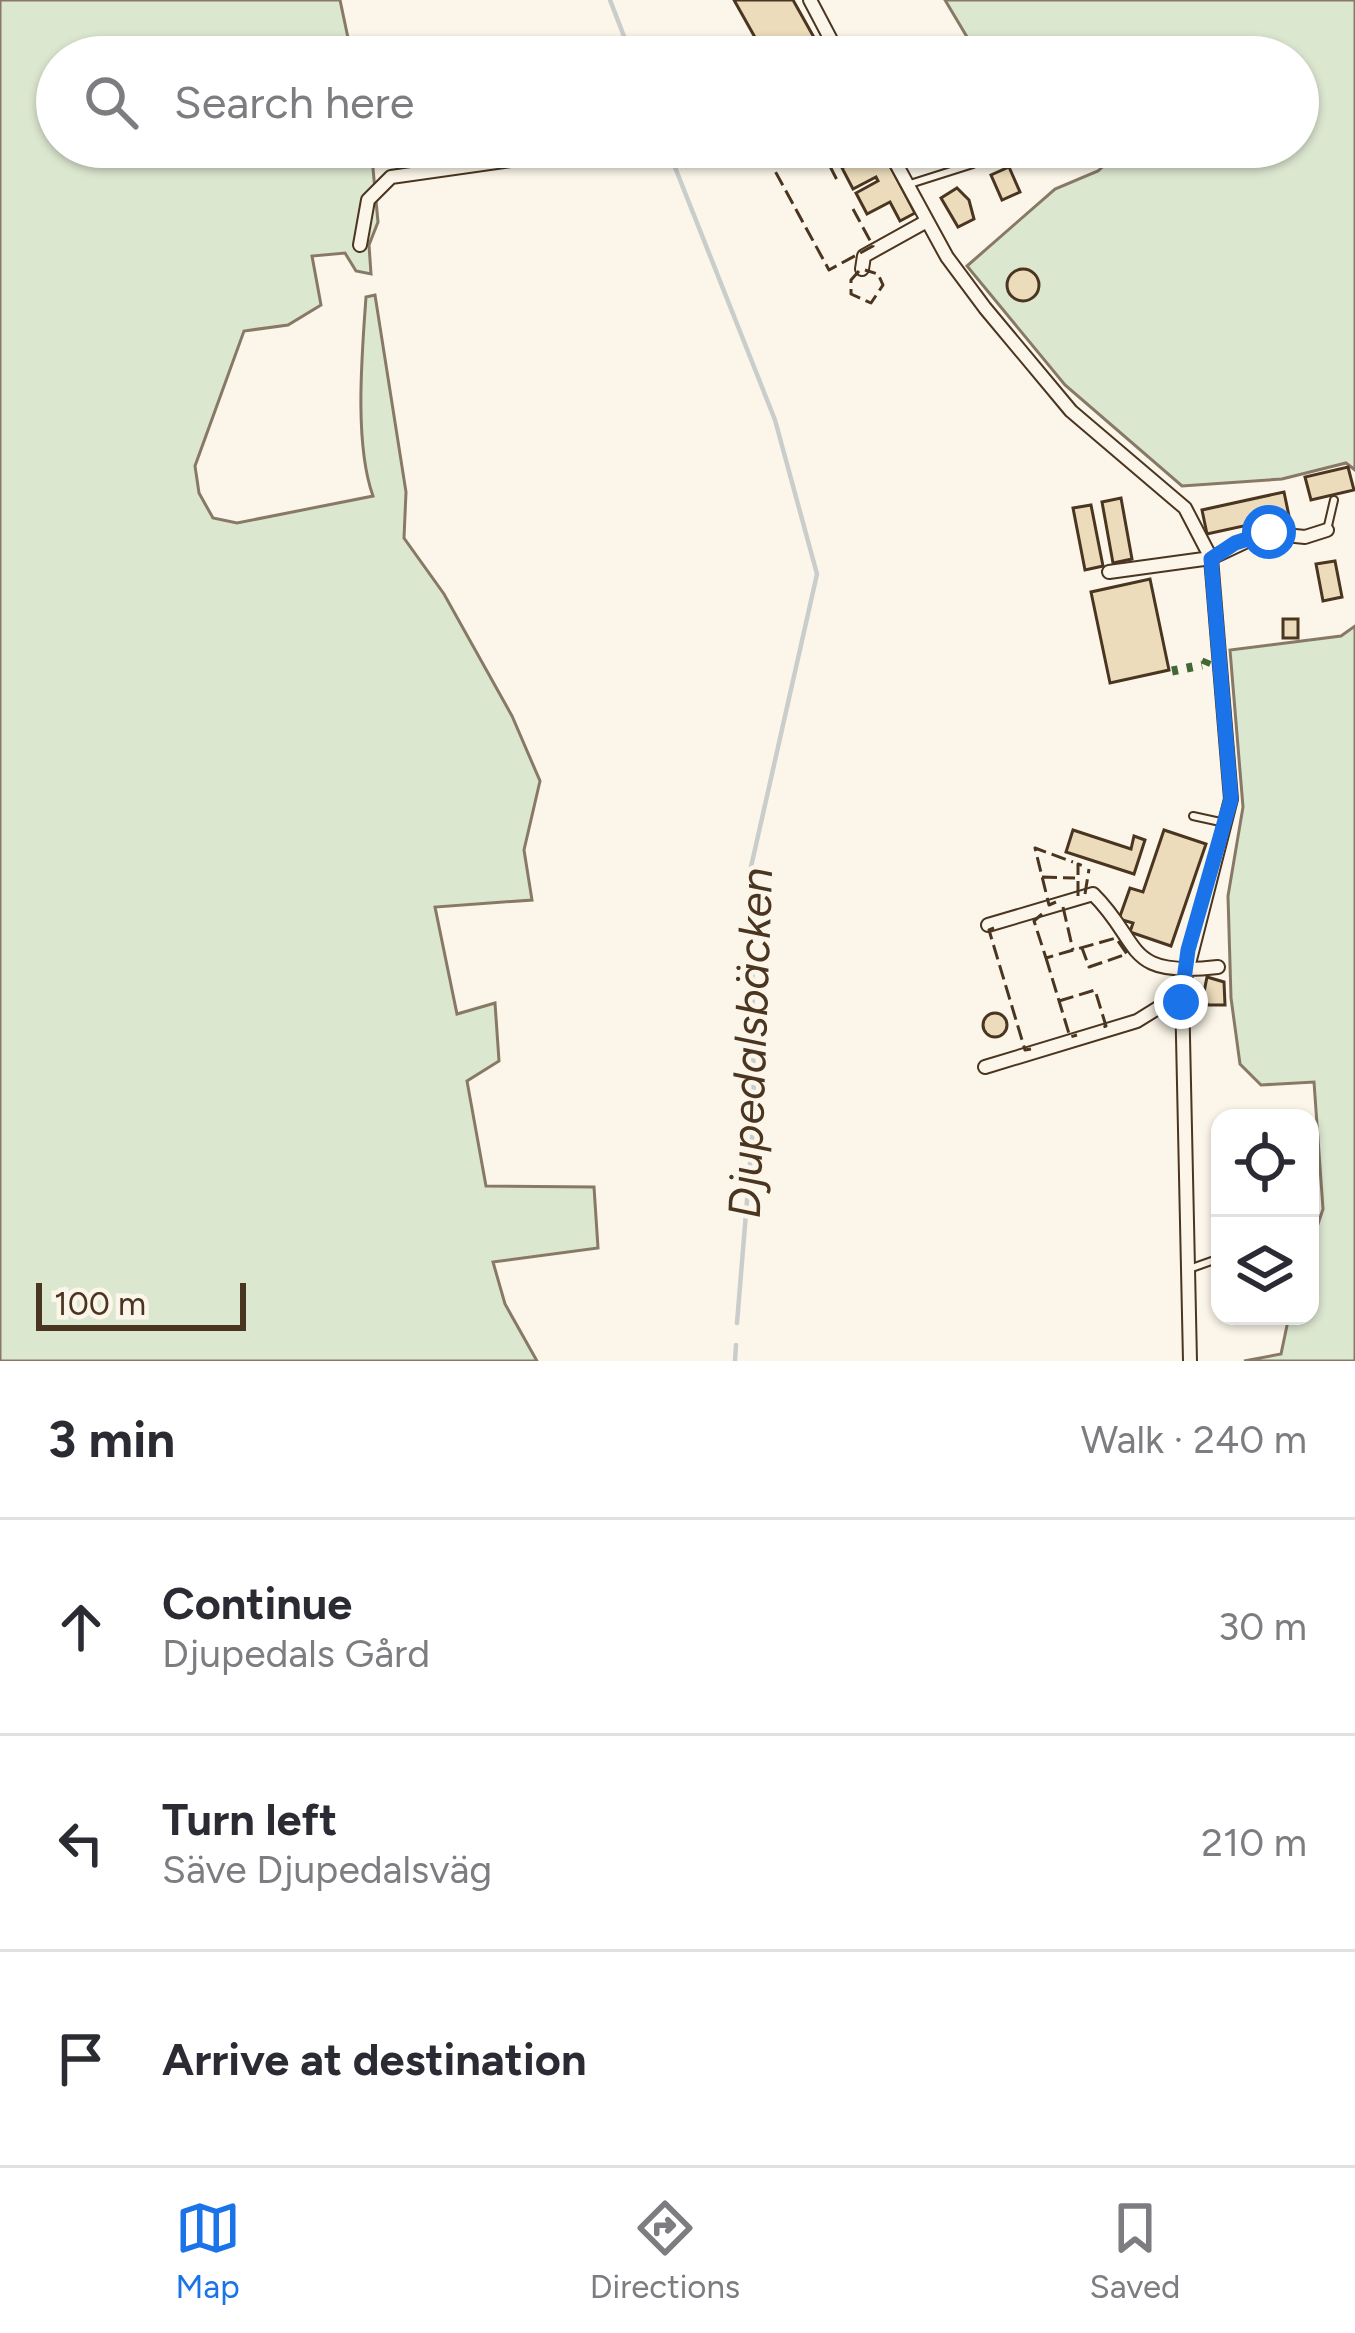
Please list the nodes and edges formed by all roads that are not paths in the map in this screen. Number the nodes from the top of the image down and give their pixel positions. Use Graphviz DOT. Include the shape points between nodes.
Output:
graph roads {
  1 [pos="810,0"];
  2 [pos="829,36"];
  3 [pos="454,168"];
  4 [pos="898,168"];
  5 [pos="948,168"];
  6 [pos="907,185"];
  7 [pos="927,221"];
  8 [pos="360,245"];
  9 [pos="862,269"];
  10 [pos="1334,500"];
  11 [pos="1328,530"];
  12 [pos="1211,559"];
  13 [pos="1109,572"];
  14 [pos="1193,816"];
  15 [pos="1226,823"];
  16 [pos="988,926"];
  17 [pos="1218,968"];
  18 [pos="1184,971"];
  19 [pos="1182,993"];
  20 [pos="986,1067"];
  21 [pos="1211,1261"];
  22 [pos="1188,1269"];
  23 [pos="1190,1361"];
  1 -- 2 [label="street"];
  3 -- 8 [label="street" via="391,177 368,200"];
  4 -- 6 [label="street"];
  5 -- 6 [label="lane"];
  6 -- 7 [label="street"];
  7 -- 9 [label="street" via="870,251"];
  7 -- 12 [label="street" via="1061,400 1185,508"];
  10 -- 11 [label="lane"];
  11 -- 12 [label="street" via="1258,534"];
  12 -- 13 [label="street"];
  12 -- 15 [label="street" via="1230,742"];
  14 -- 15 [label="lane"];
  15 -- 18 [label="street"];
  16 -- 18 [label="street" via="1094,894 1129,948"];
  17 -- 18 [label="street"];
  18 -- 19 [label="street"];
  19 -- 20 [label="street" via="1136,1021"];
  19 -- 22 [label="street"];
  21 -- 22 [label="lane"];
  22 -- 23 [label="street"];
}
